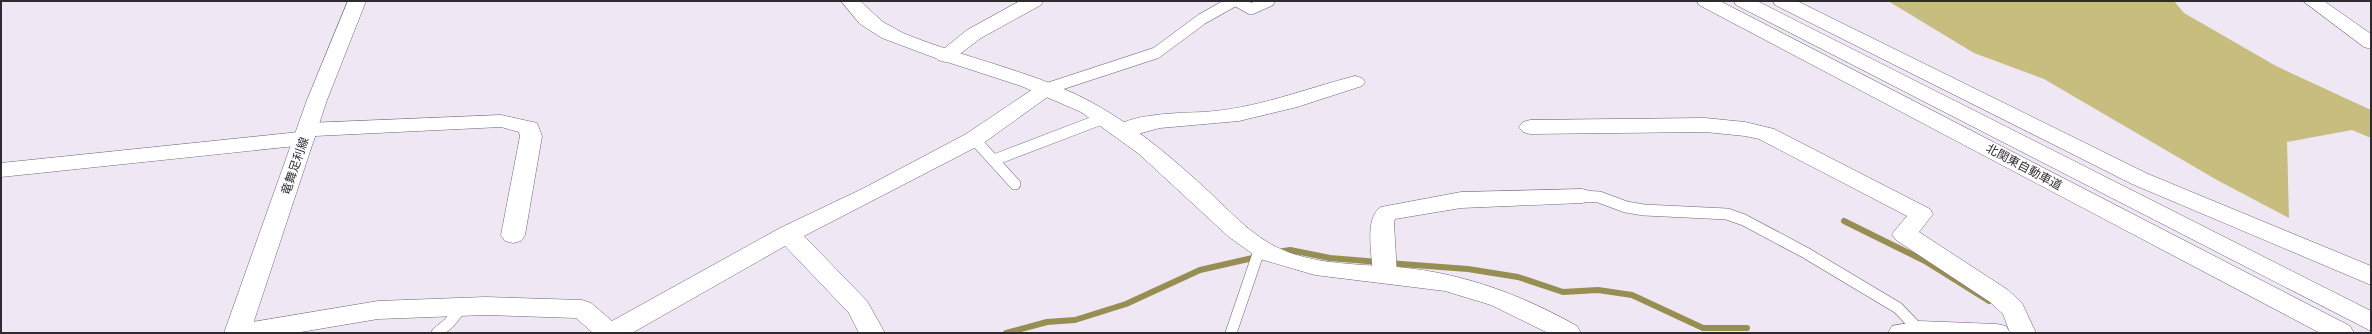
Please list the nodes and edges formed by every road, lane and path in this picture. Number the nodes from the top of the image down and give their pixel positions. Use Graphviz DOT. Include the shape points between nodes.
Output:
graph roads {
  1 [pos="358,1"];
  2 [pos="850,1"];
  3 [pos="1034,1"];
  4 [pos="1236,1"];
  5 [pos="1269,1"];
  6 [pos="1706,1"];
  7 [pos="1742,1"];
  8 [pos="1782,1"];
  9 [pos="2312,1"];
  10 [pos="2371,43"];
  11 [pos="945,56"];
  12 [pos="1355,82"];
  13 [pos="1046,89"];
  14 [pos="1104,118"];
  15 [pos="1530,127"];
  16 [pos="1123,131"];
  17 [pos="306,134"];
  18 [pos="974,139"];
  19 [pos="994,160"];
  20 [pos="1,170"];
  21 [pos="1015,184"];
  22 [pos="1582,196"];
  23 [pos="788,234"];
  24 [pos="513,235"];
  25 [pos="1260,248"];
  26 [pos="1385,274"];
  27 [pos="2371,276"];
  28 [pos="462,307"];
  29 [pos="2368,320"];
  30 [pos="2332,328"];
  31 [pos="1910,332"];
  32 [pos="238,333"];
  33 [pos="437,333"];
  34 [pos="611,333"];
  35 [pos="872,333"];
  36 [pos="1231,333"];
  37 [pos="1568,333"];
  38 [pos="1997,333"];
  39 [pos="2023,333"];
  1 -- 17 [label="main road, 竜舞足利線" via="317,100"];
  2 -- 11 [label="main road" via="870,22 885,32"];
  3 -- 11 [label="main road" via="974,34"];
  4 -- 5 [label="lane" via="1251,9"];
  4 -- 13 [label="lane" via="1202,19 1156,53"];
  6 -- 30 [label="main road, 北関東自動車道"];
  7 -- 29 [label="main road, 北関東自動車道"];
  8 -- 27 [label="main road" via="2140,179"];
  9 -- 10 [label="main road"];
  11 -- 13 [label="main road"];
  12 -- 16 [label="main road" via="1252,112 1170,120 1135,126"];
  13 -- 14 [label="main road"];
  13 -- 18 [label="main road"];
  14 -- 16 [label="main road"];
  14 -- 19 [label="lane"];
  15 -- 39 [label="main road" via="1705,125 1766,134 1922,214 1904,234 1999,296 2013,309"];
  16 -- 25 [label="main road"];
  17 -- 20 [label="main road"];
  17 -- 24 [label="main road" via="501,121 529,128 531,136"];
  17 -- 32 [label="main road, 竜舞足利線"];
  18 -- 19 [label="lane"];
  18 -- 23 [label="main road"];
  19 -- 21 [label="lane"];
  22 -- 26 [label="main road" via="1461,200 1389,212 1384,215 1382,223"];
  22 -- 31 [label="lane" via="1599,197 1626,207 1644,210 1727,214 1744,220 1806,253 1898,308"];
  23 -- 34 [label="main road"];
  23 -- 35 [label="main road" via="858,307"];
  25 -- 26 [label="main road" via="1295,262"];
  25 -- 36 [label="lane"];
  26 -- 37 [label="main road" via="1460,285 1492,294 1538,314"];
  28 -- 32 [label="main road" via="378,310"];
  28 -- 33 [label="lane" via="450,323"];
  28 -- 34 [label="main road" via="582,308"];
  31 -- 38 [label="main road"];
}
